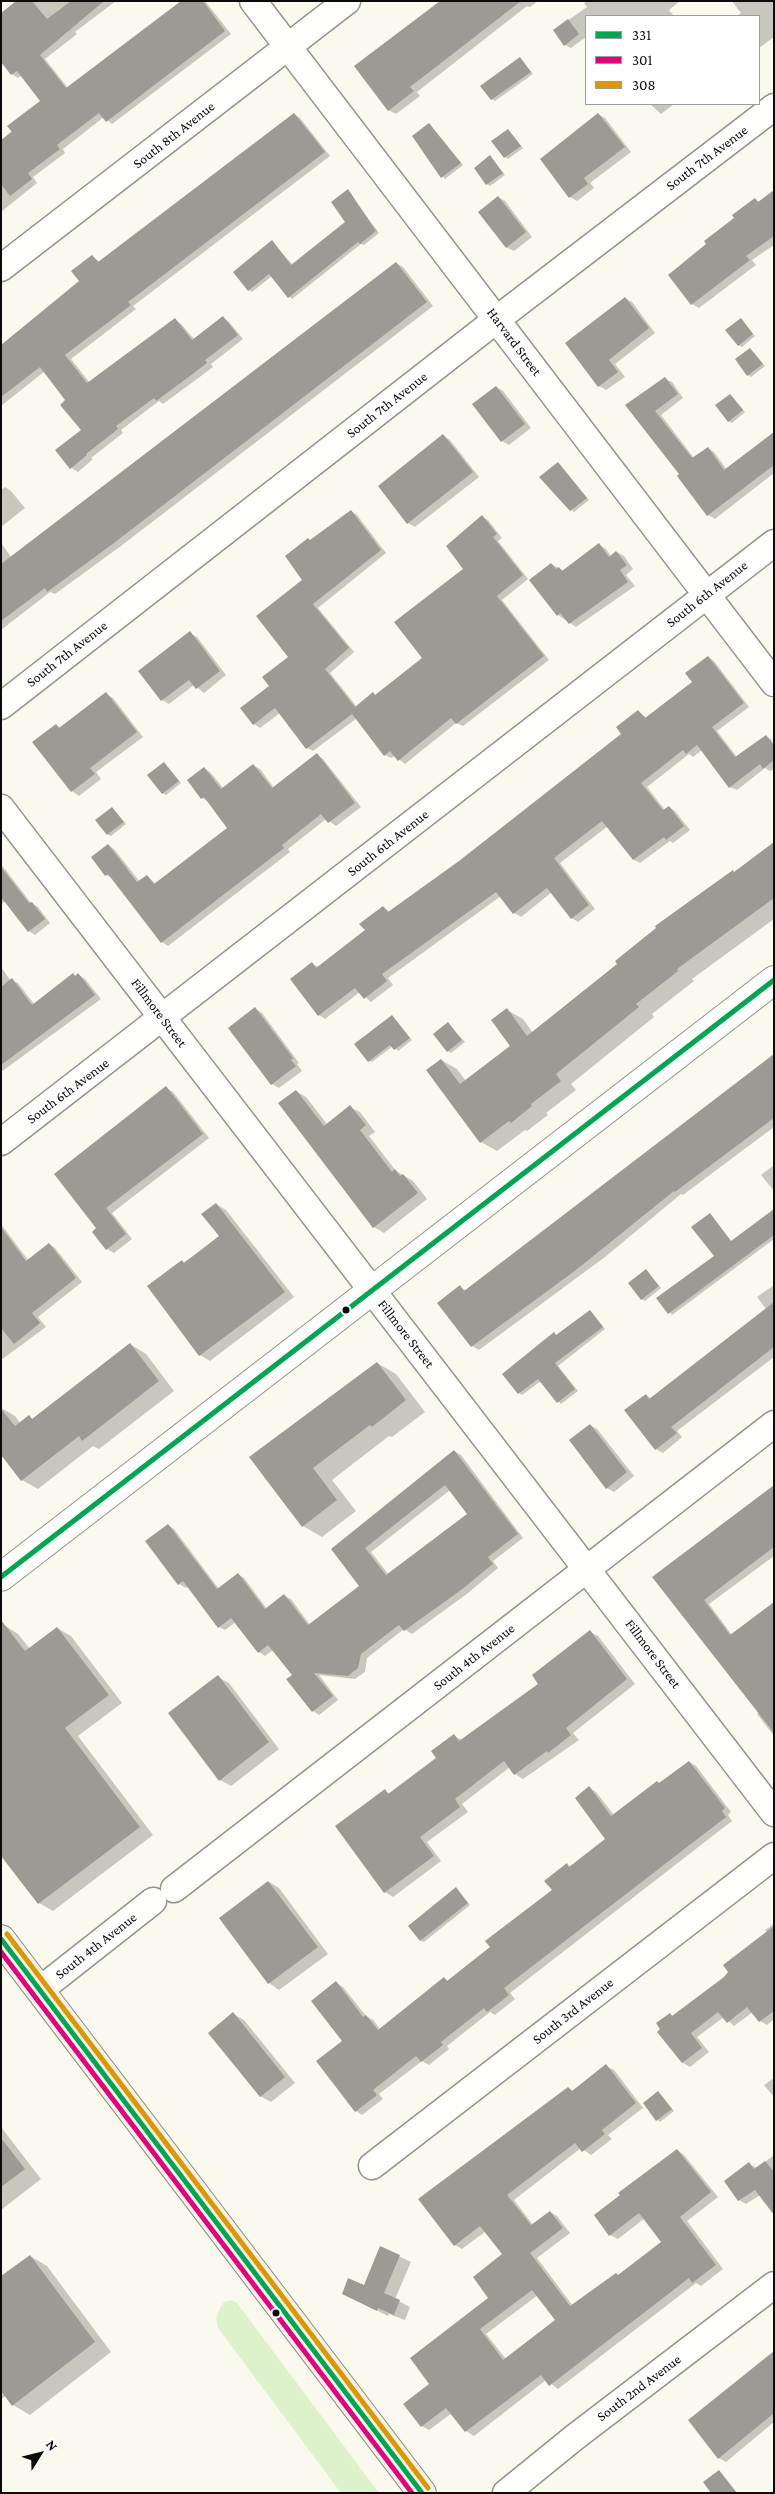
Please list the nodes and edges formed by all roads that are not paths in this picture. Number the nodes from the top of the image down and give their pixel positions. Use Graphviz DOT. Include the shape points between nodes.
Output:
graph roads {
  1 [pos="253,1"];
  2 [pos="347,1"];
  3 [pos="288,47"];
  4 [pos="774,108"];
  5 [pos="1,268"];
  6 [pos="496,320"];
  7 [pos="774,543"];
  8 [pos="707,595"];
  9 [pos="774,683"];
  10 [pos="1,706"];
  11 [pos="1,808"];
  12 [pos="774,980"];
  13 [pos="163,1018"];
  14 [pos="1,1142"];
  15 [pos="373,1291"];
  16 [pos="774,1424"];
  17 [pos="588,1568"];
  18 [pos="1,1578"];
  19 [pos="774,1813"];
  20 [pos="774,1856"];
  21 [pos="1,1939"];
  22 [pos="40,1990"];
  23 [pos="372,2166"];
  24 [pos="774,2285"];
  25 [pos="422,2493"];
  26 [pos="506,2493"];
  1 -- 3 [label="street, Harvard Street"];
  2 -- 3 [label="street, South 8th Avenue"];
  3 -- 5 [label="street, South 8th Avenue"];
  3 -- 6 [label="street, Harvard Street"];
  4 -- 6 [label="street, South 7th Avenue"];
  6 -- 8 [label="street, Harvard Street"];
  6 -- 10 [label="street, South 7th Avenue"];
  7 -- 8 [label="street, South 6th Avenue"];
  8 -- 9 [label="street, Harvard Street"];
  8 -- 13 [label="street, South 6th Avenue"];
  11 -- 13 [label="street, Fillmore Street"];
  12 -- 15 [label="street"];
  13 -- 14 [label="street, South 6th Avenue"];
  13 -- 15 [label="street, Fillmore Street"];
  15 -- 17 [label="street, Fillmore Street"];
  15 -- 18 [label="street"];
  16 -- 17 [label="street, South 4th Avenue"];
  17 -- 19 [label="street, Fillmore Street"];
  17 -- 22 [label="street, South 4th Avenue"];
  20 -- 23 [label="street, South 3rd Avenue"];
  21 -- 22 [label="main road"];
  22 -- 25 [label="main road"];
  24 -- 26 [label="street, South 2nd Avenue"];
}
